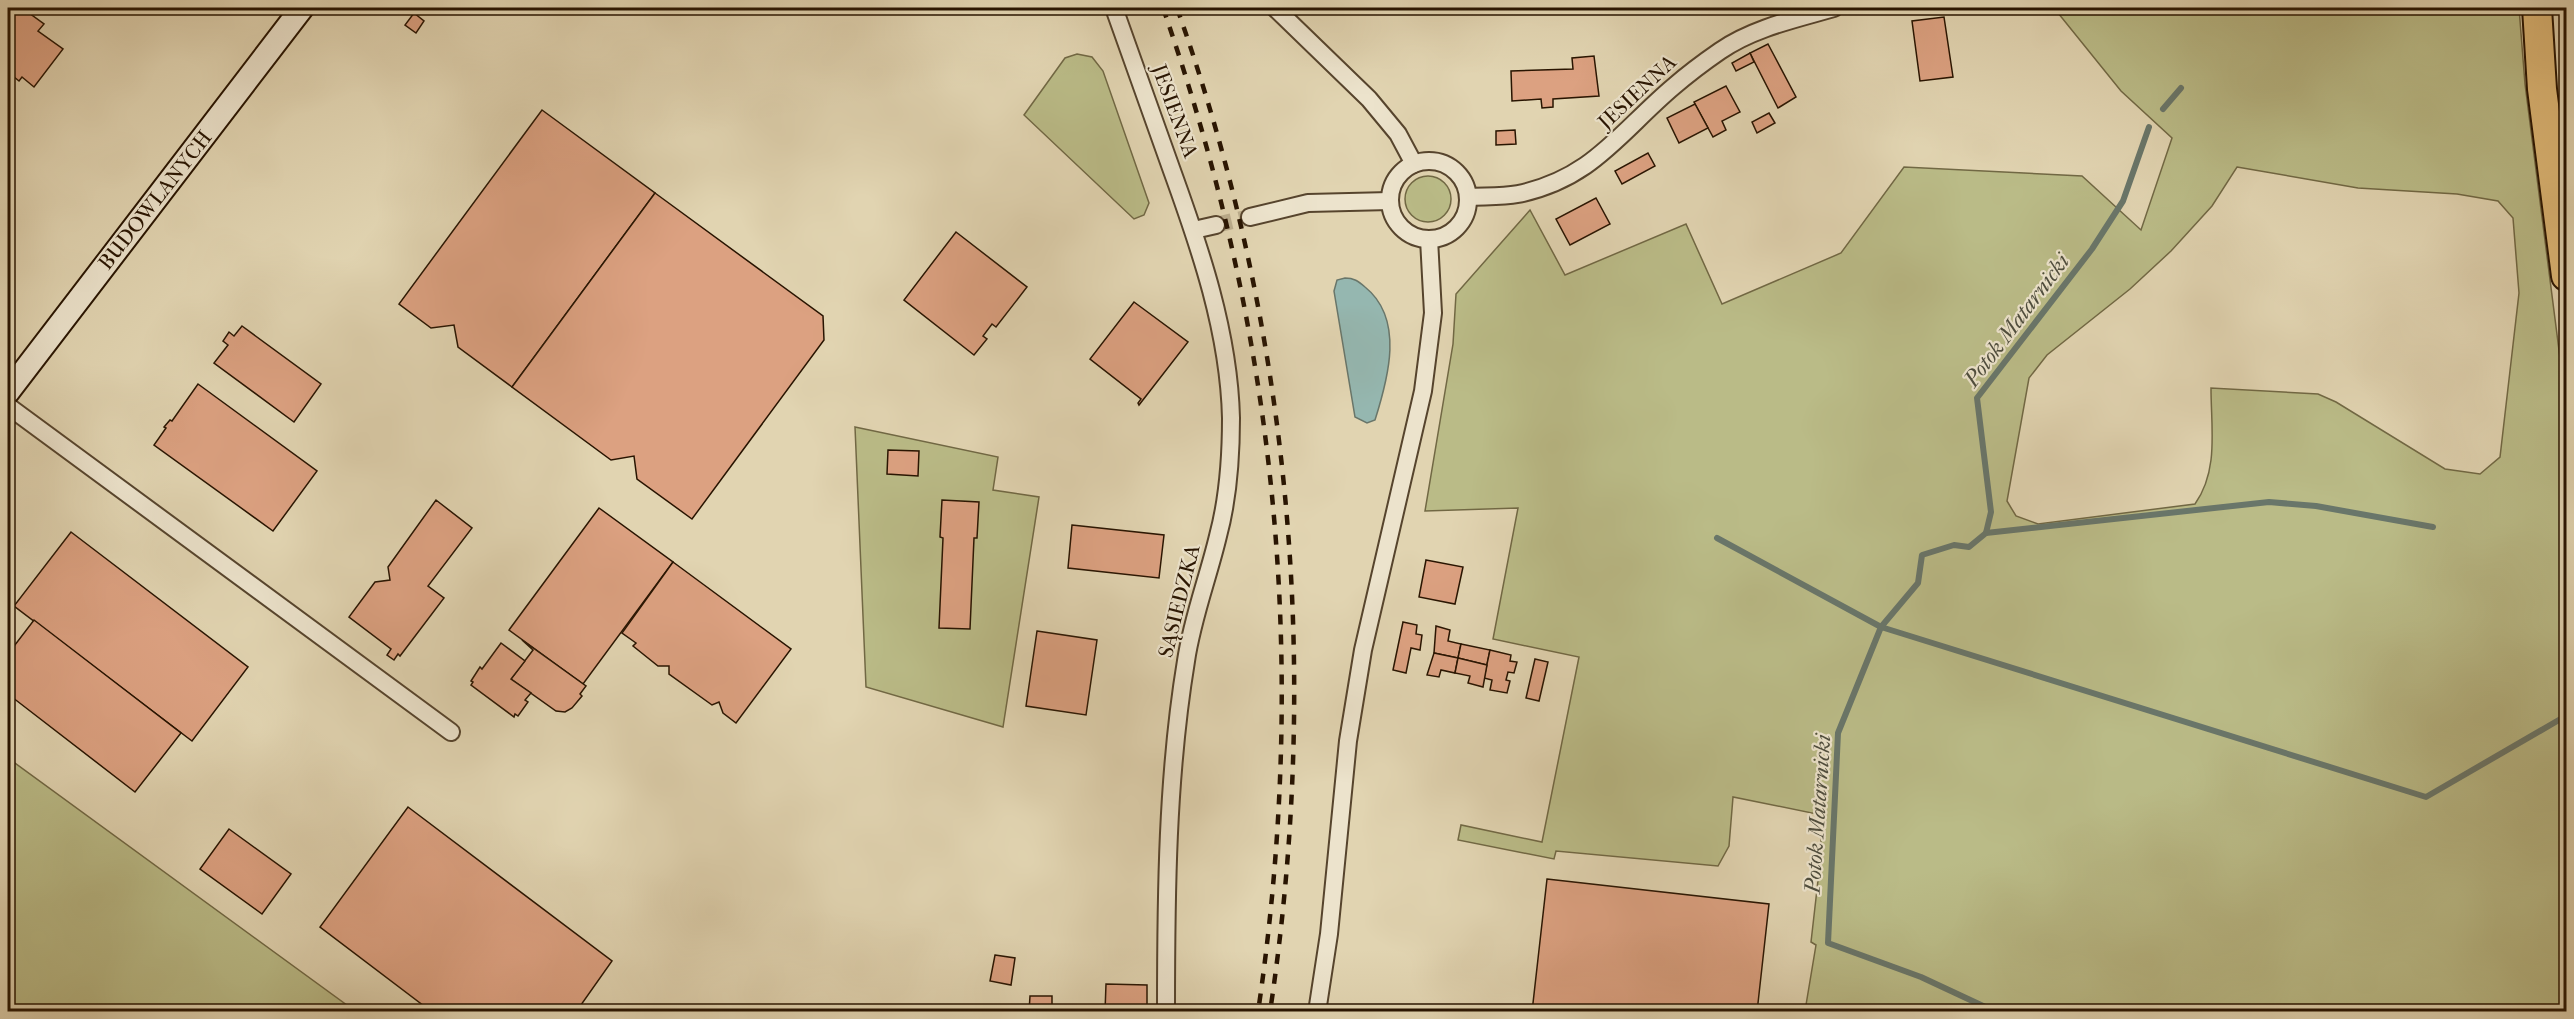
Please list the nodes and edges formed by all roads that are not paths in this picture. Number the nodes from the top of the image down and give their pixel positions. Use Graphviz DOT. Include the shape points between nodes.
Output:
graph roads {
  1 [pos="302,8"];
  2 [pos="1114,8"];
  3 [pos="1275,8"];
  4 [pos="1834,8"];
  5 [pos="2537,8"];
  6 [pos="1414,164"];
  7 [pos="1468,197"];
  8 [pos="1390,201"];
  9 [pos="1250,217"];
  10 [pos="1216,225"];
  11 [pos="1194,230"];
  12 [pos="1429,240"];
  13 [pos="2566,276"];
  14 [pos="8,392"];
  15 [pos="8,406"];
  16 [pos="451,732"];
  17 [pos="1166,1011"];
  18 [pos="1317,1011"];
  1 -- 14 [label="main road, BUDOWLANYCH"];
  2 -- 11 [label="street, JESIENNA"];
  3 -- 6 [label="street" via="1369,99 1398,134"];
  4 -- 7 [label="street, JESIENNA" via="1781,23 1721,50 1672,88 1584,168 1526,192"];
  5 -- 13 [label="highway" via="2542,89"];
  6 -- 7 [label="street" via="1426,161 1449,166 1466,185"];
  6 -- 8 [label="street" via="1396,179"];
  7 -- 12 [label="street" via="1462,222 1453,231"];
  8 -- 9 [label="street" via="1308,203"];
  8 -- 12 [label="street" via="1392,213 1406,232"];
  10 -- 11 [label="street"];
  11 -- 17 [label="street, SĄSIEDZKA" via="1221,326 1231,418 1219,533 1190,638 1180,704 1171,810"];
  12 -- 18 [label="street" via="1433,313 1423,391 1363,650 1348,741 1329,934"];
  15 -- 16 [label="street"];
}
